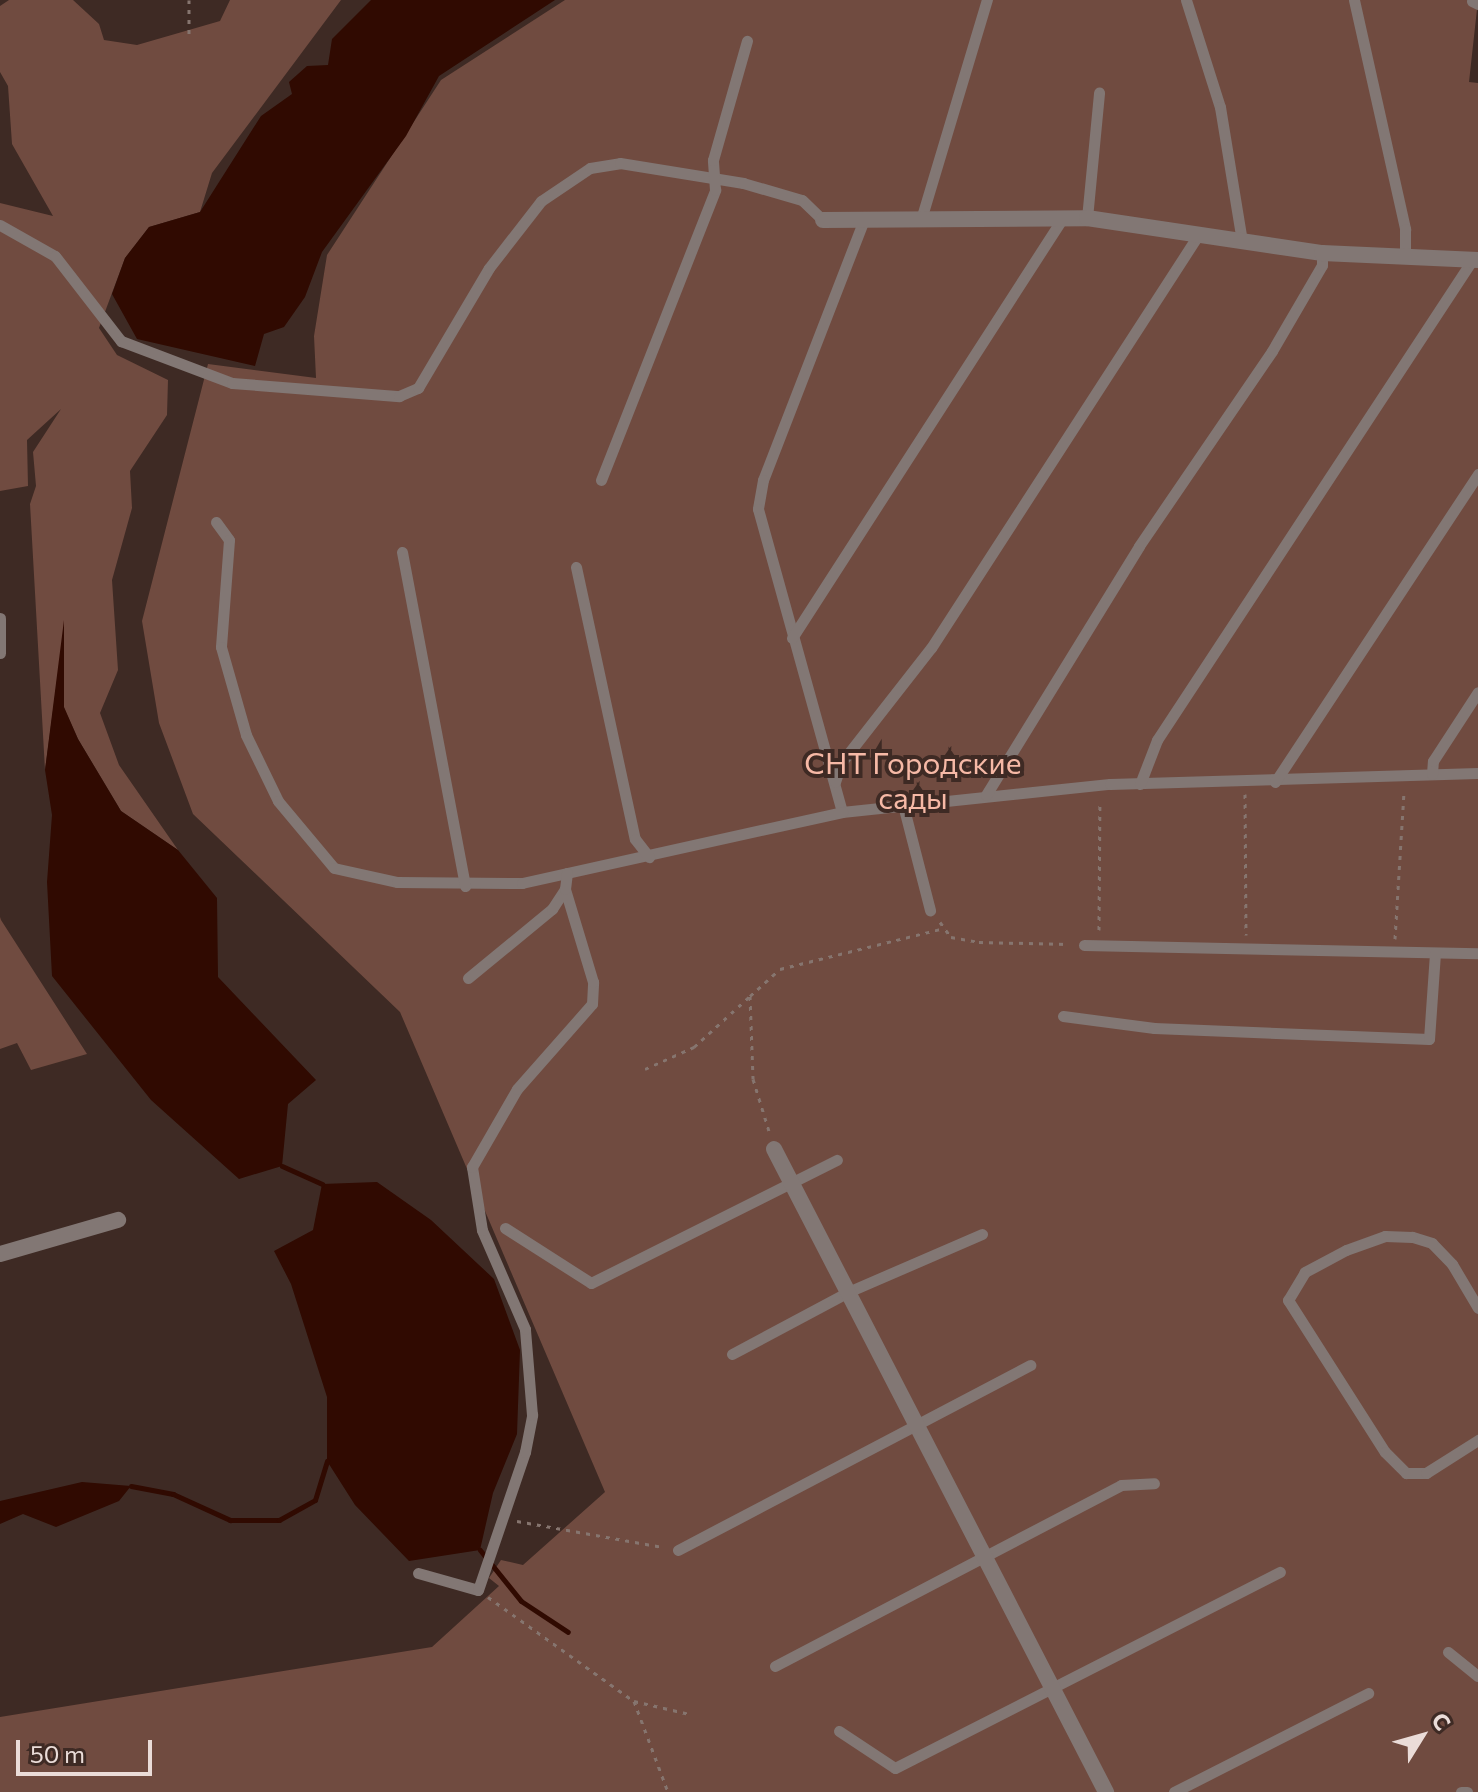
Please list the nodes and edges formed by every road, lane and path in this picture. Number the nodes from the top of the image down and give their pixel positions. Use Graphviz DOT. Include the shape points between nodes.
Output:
graph roads {
  1 [pos="189,0"];
  2 [pos="987,0"];
  3 [pos="1186,0"];
  4 [pos="1354,0"];
  5 [pos="1472,1"];
  6 [pos="1478,4"];
  7 [pos="189,36"];
  8 [pos="747,41"];
  9 [pos="1099,93"];
  10 [pos="713,179"];
  11 [pos="922,216"];
  12 [pos="865,217"];
  13 [pos="1087,218"];
  14 [pos="1062,219"];
  15 [pos="823,220"];
  16 [pos="0,225"];
  17 [pos="1199,234"];
  18 [pos="1242,241"];
  19 [pos="1322,253"];
  20 [pos="1405,258"];
  21 [pos="1475,259"];
  22 [pos="1478,474"];
  23 [pos="601,480"];
  24 [pos="216,522"];
  25 [pos="402,552"];
  26 [pos="576,567"];
  27 [pos="0,618"];
  28 [pos="792,638"];
  29 [pos="0,653"];
  30 [pos="1478,692"];
  31 [pos="1478,773"];
  32 [pos="1432,774"];
  33 [pos="1406,775"];
  34 [pos="835,782"];
  35 [pos="1275,782"];
  36 [pos="1245,783"];
  37 [pos="1140,784"];
  38 [pos="1100,785"];
  39 [pos="986,795"];
  40 [pos="902,801"];
  41 [pos="842,812"];
  42 [pos="649,857"];
  43 [pos="567,873"];
  44 [pos="465,886"];
  45 [pos="565,889"];
  46 [pos="930,910"];
  47 [pos="945,928"];
  48 [pos="1084,945"];
  49 [pos="1099,945"];
  50 [pos="1246,946"];
  51 [pos="1395,951"];
  52 [pos="1435,953"];
  53 [pos="1478,953"];
  54 [pos="468,978"];
  55 [pos="750,996"];
  56 [pos="1063,1016"];
  57 [pos="645,1069"];
  58 [pos="774,1149"];
  59 [pos="837,1160"];
  60 [pos="792,1183"];
  61 [pos="118,1220"];
  62 [pos="505,1228"];
  63 [pos="982,1234"];
  64 [pos="0,1254"];
  65 [pos="848,1292"];
  66 [pos="1478,1308"];
  67 [pos="732,1354"];
  68 [pos="1030,1365"];
  69 [pos="913,1424"];
  70 [pos="1478,1440"];
  71 [pos="1154,1483"];
  72 [pos="505,1519"];
  73 [pos="678,1550"];
  74 [pos="985,1557"];
  75 [pos="1280,1572"];
  76 [pos="418,1573"];
  77 [pos="478,1590"];
  78 [pos="1448,1652"];
  79 [pos="775,1666"];
  80 [pos="1478,1676"];
  81 [pos="1052,1685"];
  82 [pos="1368,1693"];
  83 [pos="634,1701"];
  84 [pos="690,1714"];
  85 [pos="839,1731"];
  86 [pos="668,1792"];
  87 [pos="1106,1792"];
  88 [pos="1174,1792"];
  1 -- 7 [label="path"];
  2 -- 11 [label="lane"];
  3 -- 18 [label="lane" via="1220,107"];
  4 -- 20 [label="lane" via="1405,229"];
  5 -- 6 [label="lane"];
  8 -- 10 [label="lane"];
  9 -- 13 [label="lane"];
  10 -- 15 [label="lane" via="802,200"];
  10 -- 16 [label="lane" via="620,163 566,179 489,268 418,388 399,396 232,383 121,341 55,256"];
  10 -- 23 [label="lane" via="715,190"];
  11 -- 12 [label="street"];
  11 -- 14 [label="street"];
  12 -- 15 [label="street"];
  12 -- 28 [label="lane" via="763,480 758,509"];
  13 -- 14 [label="street"];
  13 -- 17 [label="street"];
  14 -- 28 [label="lane"];
  17 -- 18 [label="street"];
  17 -- 34 [label="lane" via="931,648 841,763"];
  18 -- 19 [label="street"];
  19 -- 20 [label="street"];
  19 -- 39 [label="lane" via="1322,265 1272,351 1139,546"];
  20 -- 21 [label="street"];
  21 -- 37 [label="lane" via="1157,740"];
  22 -- 35 [label="lane"];
  24 -- 44 [label="lane" via="229,540 221,647 246,735 278,801 334,868 397,882"];
  25 -- 44 [label="lane"];
  26 -- 42 [label="lane" via="635,839"];
  27 -- 29 [label="lane"];
  28 -- 34 [label="lane"];
  30 -- 32 [label="lane" via="1433,761"];
  31 -- 32 [label="lane"];
  32 -- 33 [label="lane"];
  33 -- 35 [label="lane"];
  33 -- 51 [label="path"];
  34 -- 41 [label="lane"];
  35 -- 36 [label="lane"];
  36 -- 37 [label="lane"];
  36 -- 50 [label="path"];
  37 -- 38 [label="lane"];
  38 -- 39 [label="lane"];
  38 -- 49 [label="path"];
  39 -- 40 [label="lane"];
  40 -- 41 [label="lane"];
  40 -- 46 [label="lane"];
  41 -- 42 [label="lane"];
  42 -- 43 [label="lane"];
  43 -- 44 [label="lane"];
  43 -- 45 [label="lane"];
  45 -- 54 [label="lane" via="552,909"];
  45 -- 72 [label="lane" via="593,982 592,1004 517,1089 472,1167 482,1230 513,1289 530,1359 532,1415"];
  46 -- 47 [label="path"];
  47 -- 48 [label="path" via="951,937 979,942"];
  47 -- 55 [label="path" via="780,969"];
  48 -- 49 [label="lane"];
  49 -- 50 [label="lane"];
  50 -- 51 [label="lane"];
  51 -- 52 [label="lane"];
  52 -- 53 [label="lane"];
  52 -- 56 [label="lane" via="1429,1039 1154,1028"];
  55 -- 57 [label="path" via="694,1047"];
  55 -- 58 [label="path" via="753,1079"];
  58 -- 60 [label="street"];
  59 -- 60 [label="lane"];
  60 -- 62 [label="lane" via="591,1283"];
  60 -- 65 [label="street"];
  61 -- 64 [label="street"];
  63 -- 65 [label="lane"];
  65 -- 67 [label="lane"];
  65 -- 69 [label="street"];
  66 -- 70 [label="lane" via="1452,1264 1432,1243 1412,1237 1385,1236 1346,1250 1305,1272 1288,1300 1385,1452 1406,1473 1426,1473"];
  68 -- 69 [label="lane"];
  69 -- 73 [label="lane"];
  69 -- 74 [label="street"];
  71 -- 74 [label="lane" via="1121,1485"];
  72 -- 73 [label="path"];
  72 -- 77 [label="lane"];
  74 -- 79 [label="lane"];
  74 -- 81 [label="street"];
  75 -- 81 [label="lane"];
  76 -- 77 [label="lane"];
  77 -- 83 [label="path"];
  78 -- 80 [label="lane"];
  81 -- 85 [label="lane" via="895,1768"];
  81 -- 87 [label="street"];
  82 -- 88 [label="lane"];
  83 -- 84 [label="path"];
  83 -- 86 [label="path"];
}
